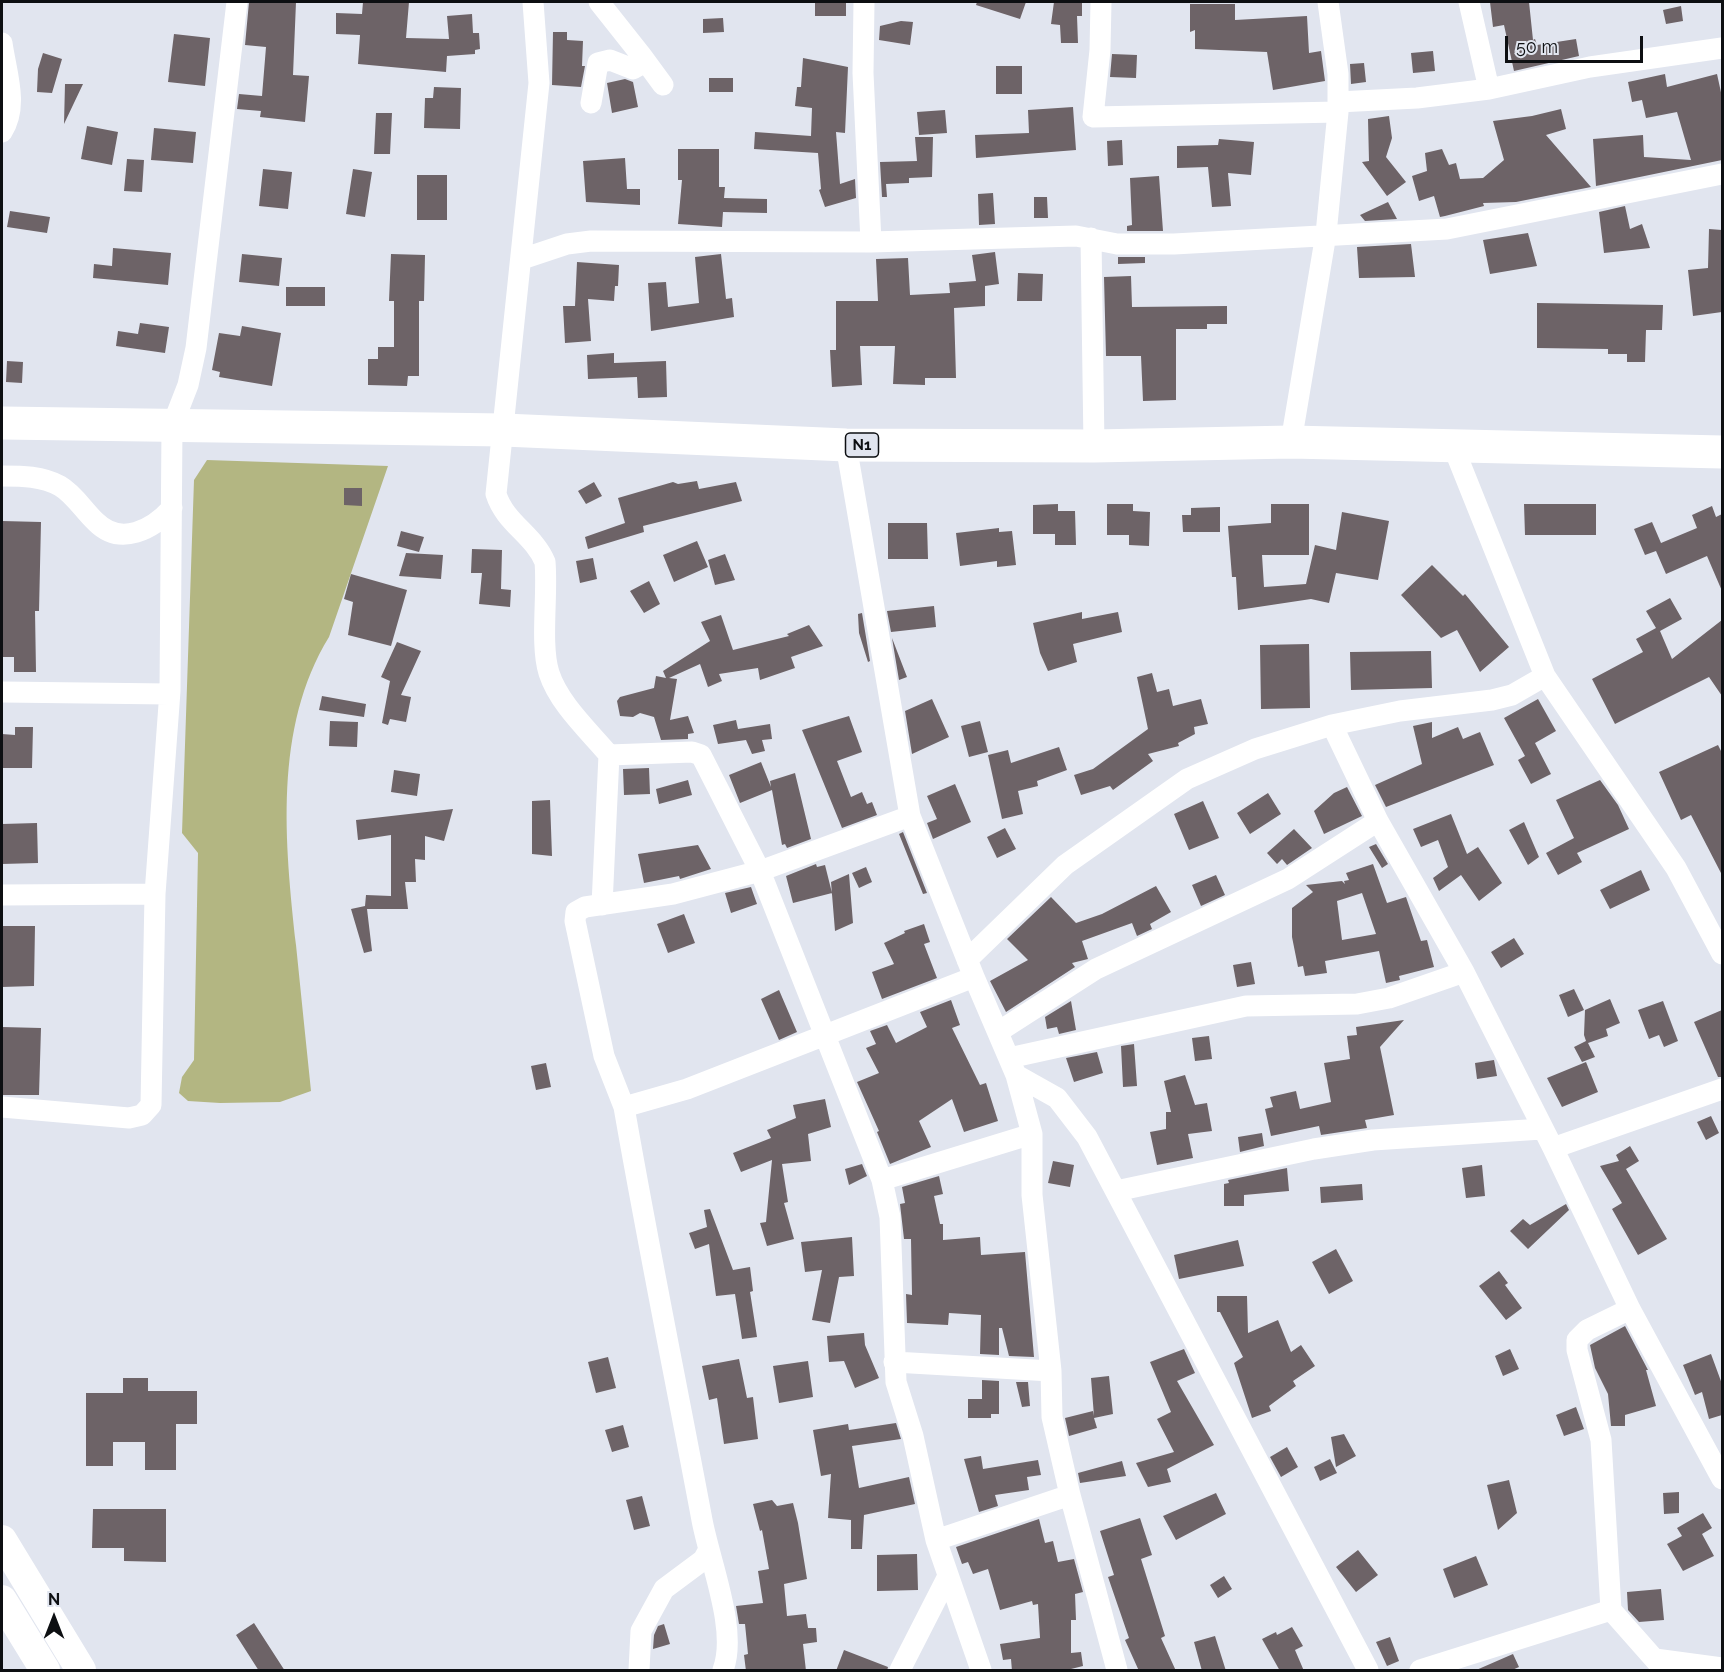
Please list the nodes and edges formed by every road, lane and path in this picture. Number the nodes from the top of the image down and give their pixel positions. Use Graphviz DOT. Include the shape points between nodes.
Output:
graph roads {
  1 [pos="237,2"];
  2 [pos="533,2"];
  3 [pos="599,2"];
  4 [pos="864,2"];
  5 [pos="1101,2"];
  6 [pos="1328,2"];
  7 [pos="1469,2"];
  8 [pos="2,43"];
  9 [pos="1722,48"];
  10 [pos="641,56"];
  11 [pos="663,85"];
  12 [pos="1489,89"];
  13 [pos="591,103"];
  14 [pos="1338,107"];
  15 [pos="2,132"];
  16 [pos="1722,174"];
  17 [pos="1326,234"];
  18 [pos="1091,238"];
  19 [pos="871,242"];
  20 [pos="522,259"];
  21 [pos="2,423"];
  22 [pos="172,426"];
  23 [pos="504,430"];
  24 [pos="1292,442"];
  25 [pos="846,445"];
  26 [pos="1095,446"];
  27 [pos="1453,446"];
  28 [pos="1722,452"];
  29 [pos="2,476"];
  30 [pos="172,508"];
  31 [pos="1545,676"];
  32 [pos="2,692"];
  33 [pos="169,694"];
  34 [pos="1332,725"];
  35 [pos="609,755"];
  36 [pos="910,816"];
  37 [pos="1378,821"];
  38 [pos="760,871"];
  39 [pos="155,894"];
  40 [pos="2,895"];
  41 [pos="602,905"];
  42 [pos="1722,954"];
  43 [pos="970,969"];
  44 [pos="1464,972"];
  45 [pos="998,1032"];
  46 [pos="825,1037"];
  47 [pos="1012,1066"];
  48 [pos="1722,1089"];
  49 [pos="2,1107"];
  50 [pos="624,1107"];
  51 [pos="1542,1129"];
  52 [pos="1032,1134"];
  53 [pos="1553,1148"];
  54 [pos="882,1180"];
  55 [pos="1116,1191"];
  56 [pos="1630,1309"];
  57 [pos="894,1362"];
  58 [pos="1051,1371"];
  59 [pos="1722,1479"];
  60 [pos="1070,1495"];
  61 [pos="2,1540"];
  62 [pos="936,1540"];
  63 [pos="708,1551"];
  64 [pos="948,1576"];
  65 [pos="2,1600"];
  66 [pos="1611,1610"];
  67 [pos="1660,1665"];
  68 [pos="1442,1667"];
  69 [pos="1722,1668"];
  70 [pos="45,1671"];
  71 [pos="81,1671"];
  72 [pos="639,1671"];
  73 [pos="723,1671"];
  74 [pos="900,1671"];
  75 [pos="981,1671"];
  76 [pos="1117,1671"];
  77 [pos="1368,1671"];
  78 [pos="1420,1671"];
  1 -- 22 [label="street" via="196,348 188,385"];
  2 -- 20 [label="street" via="539,83"];
  3 -- 10 [label="street"];
  4 -- 19 [label="street" via="863,73"];
  5 -- 14 [label="street" via="1093,117"];
  6 -- 14 [label="street" via="1338,74"];
  7 -- 12 [label="street"];
  8 -- 15 [label="street" via="12,106"];
  9 -- 12 [label="street" via="1608,64"];
  10 -- 11 [label="street"];
  10 -- 13 [label="street" via="640,65 633,69 610,60 598,63"];
  12 -- 14 [label="street"];
  14 -- 17 [label="street"];
  16 -- 17 [label="street" via="1465,226"];
  17 -- 18 [label="street" via="1174,244 1117,244"];
  17 -- 24 [label="street"];
  18 -- 19 [label="street"];
  18 -- 26 [label="street"];
  19 -- 20 [label="street" via="591,241 567,244"];
  20 -- 23 [label="street"];
  21 -- 22 [label="highway, N1"];
  22 -- 23 [label="highway, N1"];
  22 -- 30 [label="street"];
  23 -- 25 [label="highway, N1"];
  23 -- 35 [label="street" via="496,494 500,507 540,550 545,562 549,673 569,708"];
  24 -- 26 [label="highway, N1"];
  24 -- 27 [label="highway, N1"];
  25 -- 26 [label="highway, N1"];
  25 -- 36 [label="street"];
  27 -- 28 [label="highway, N1"];
  27 -- 31 [label="street"];
  29 -- 30 [label="street" via="49,480 64,488 97,524 110,531 140,533"];
  30 -- 33 [label="street"];
  31 -- 34 [label="street" via="1512,695 1492,700 1400,711"];
  31 -- 42 [label="street" via="1676,868"];
  32 -- 33 [label="street"];
  33 -- 39 [label="street"];
  34 -- 37 [label="street"];
  34 -- 43 [label="street" via="1217,764 1159,796 1044,884"];
  35 -- 38 [label="street" via="701,755"];
  35 -- 41 [label="street"];
  36 -- 38 [label="street"];
  36 -- 43 [label="street"];
  37 -- 44 [label="street"];
  37 -- 45 [label="street" via="1288,879 1096,969"];
  38 -- 41 [label="street" via="673,894"];
  38 -- 46 [label="street"];
  39 -- 40 [label="street"];
  39 -- 49 [label="street" via="151,1105 142,1115 129,1118"];
  41 -- 50 [label="street" via="576,912 575,921 604,1056"];
  43 -- 45 [label="street"];
  43 -- 46 [label="street"];
  44 -- 47 [label="street" via="1389,998 1358,1004 1246,1006"];
  44 -- 51 [label="street"];
  45 -- 47 [label="street"];
  46 -- 50 [label="street" via="687,1089"];
  46 -- 54 [label="street"];
  47 -- 52 [label="street"];
  47 -- 55 [label="street" via="1057,1098 1087,1137"];
  48 -- 53 [label="street"];
  50 -- 63 [label="street"];
  51 -- 53 [label="street"];
  51 -- 55 [label="street" via="1363,1141"];
  52 -- 54 [label="street"];
  52 -- 58 [label="street" via="1032,1195"];
  53 -- 56 [label="street"];
  54 -- 57 [label="street" via="890,1217"];
  55 -- 77 [label="street"];
  56 -- 59 [label="street"];
  56 -- 66 [label="street" via="1587,1330 1577,1340 1601,1440"];
  57 -- 58 [label="street"];
  57 -- 62 [label="street"];
  58 -- 60 [label="street" via="1052,1417"];
  60 -- 62 [label="street"];
  60 -- 76 [label="street"];
  61 -- 71 [label="street"];
  62 -- 64 [label="street"];
  63 -- 72 [label="street" via="703,1560 664,1589 641,1631"];
  63 -- 73 [label="street" via="729,1633"];
  64 -- 74 [label="street"];
  64 -- 75 [label="street"];
  65 -- 70 [label="street"];
  66 -- 67 [label="street"];
  66 -- 68 [label="street"];
  67 -- 69 [label="street"];
  68 -- 78 [label="street"];
}
